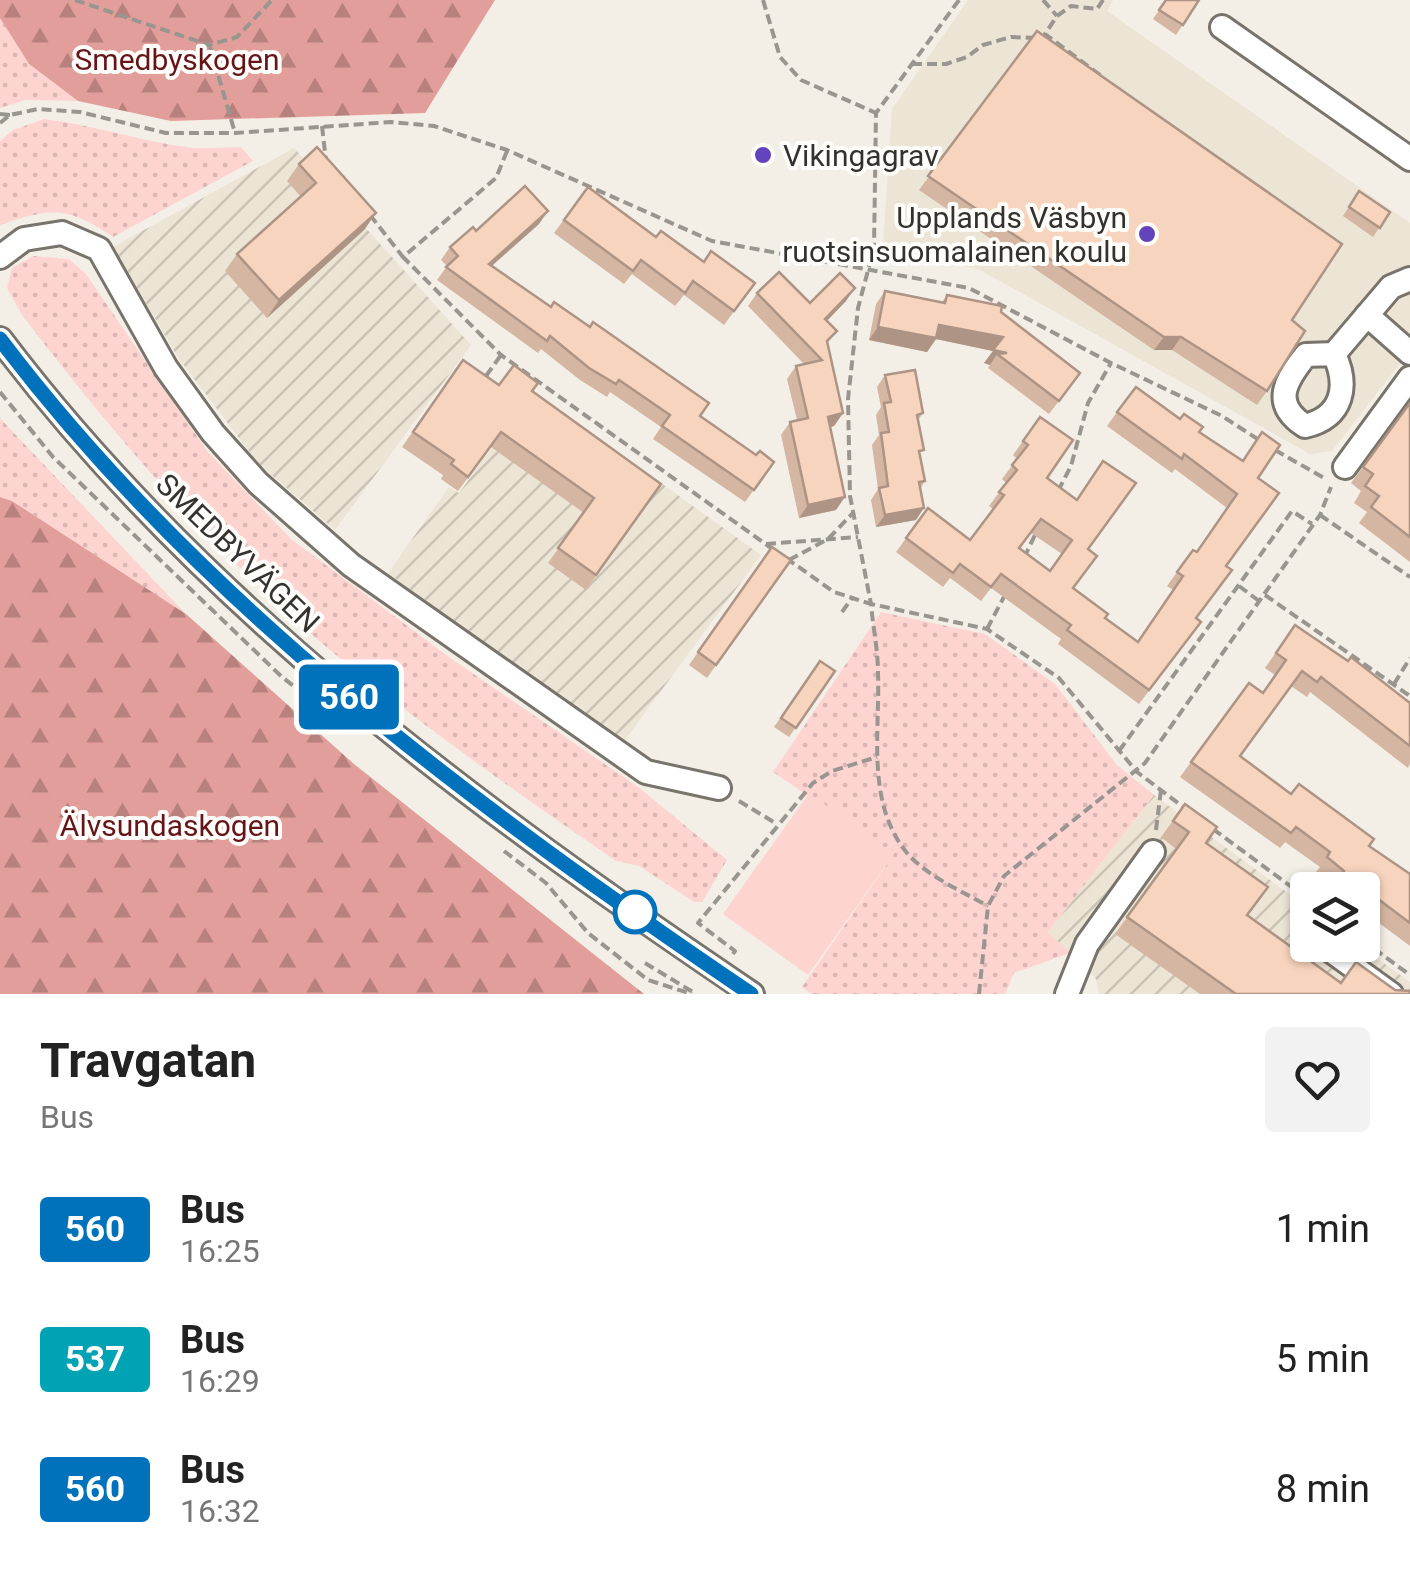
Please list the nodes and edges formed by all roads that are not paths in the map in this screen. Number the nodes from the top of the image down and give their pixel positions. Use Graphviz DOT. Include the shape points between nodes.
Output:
graph roads {
  1 [pos="1222,27"];
  2 [pos="1410,159"];
  3 [pos="0,258"];
  4 [pos="1410,279"];
  5 [pos="1368,315"];
  6 [pos="0,339"];
  7 [pos="1334,354"];
  8 [pos="1410,354"];
  9 [pos="1410,378"];
  10 [pos="1345,467"];
  11 [pos="719,788"];
  12 [pos="1153,852"];
  13 [pos="1346,962"];
  14 [pos="752,994"];
  15 [pos="1067,994"];
  16 [pos="1390,994"];
  1 -- 2 [label="street"];
  3 -- 11 [label="street" via="24,239 62,232 99,250 166,368 213,434 351,565 646,772"];
  4 -- 5 [label="street" via="1391,287"];
  5 -- 7 [label="street"];
  5 -- 8 [label="street"];
  6 -- 14 [label="street, SMEDBYVÄGEN" via="140,502 271,632 460,790"];
  9 -- 10 [label="street"];
  12 -- 15 [label="street" via="1087,944"];
  13 -- 16 [label="street"];
}
